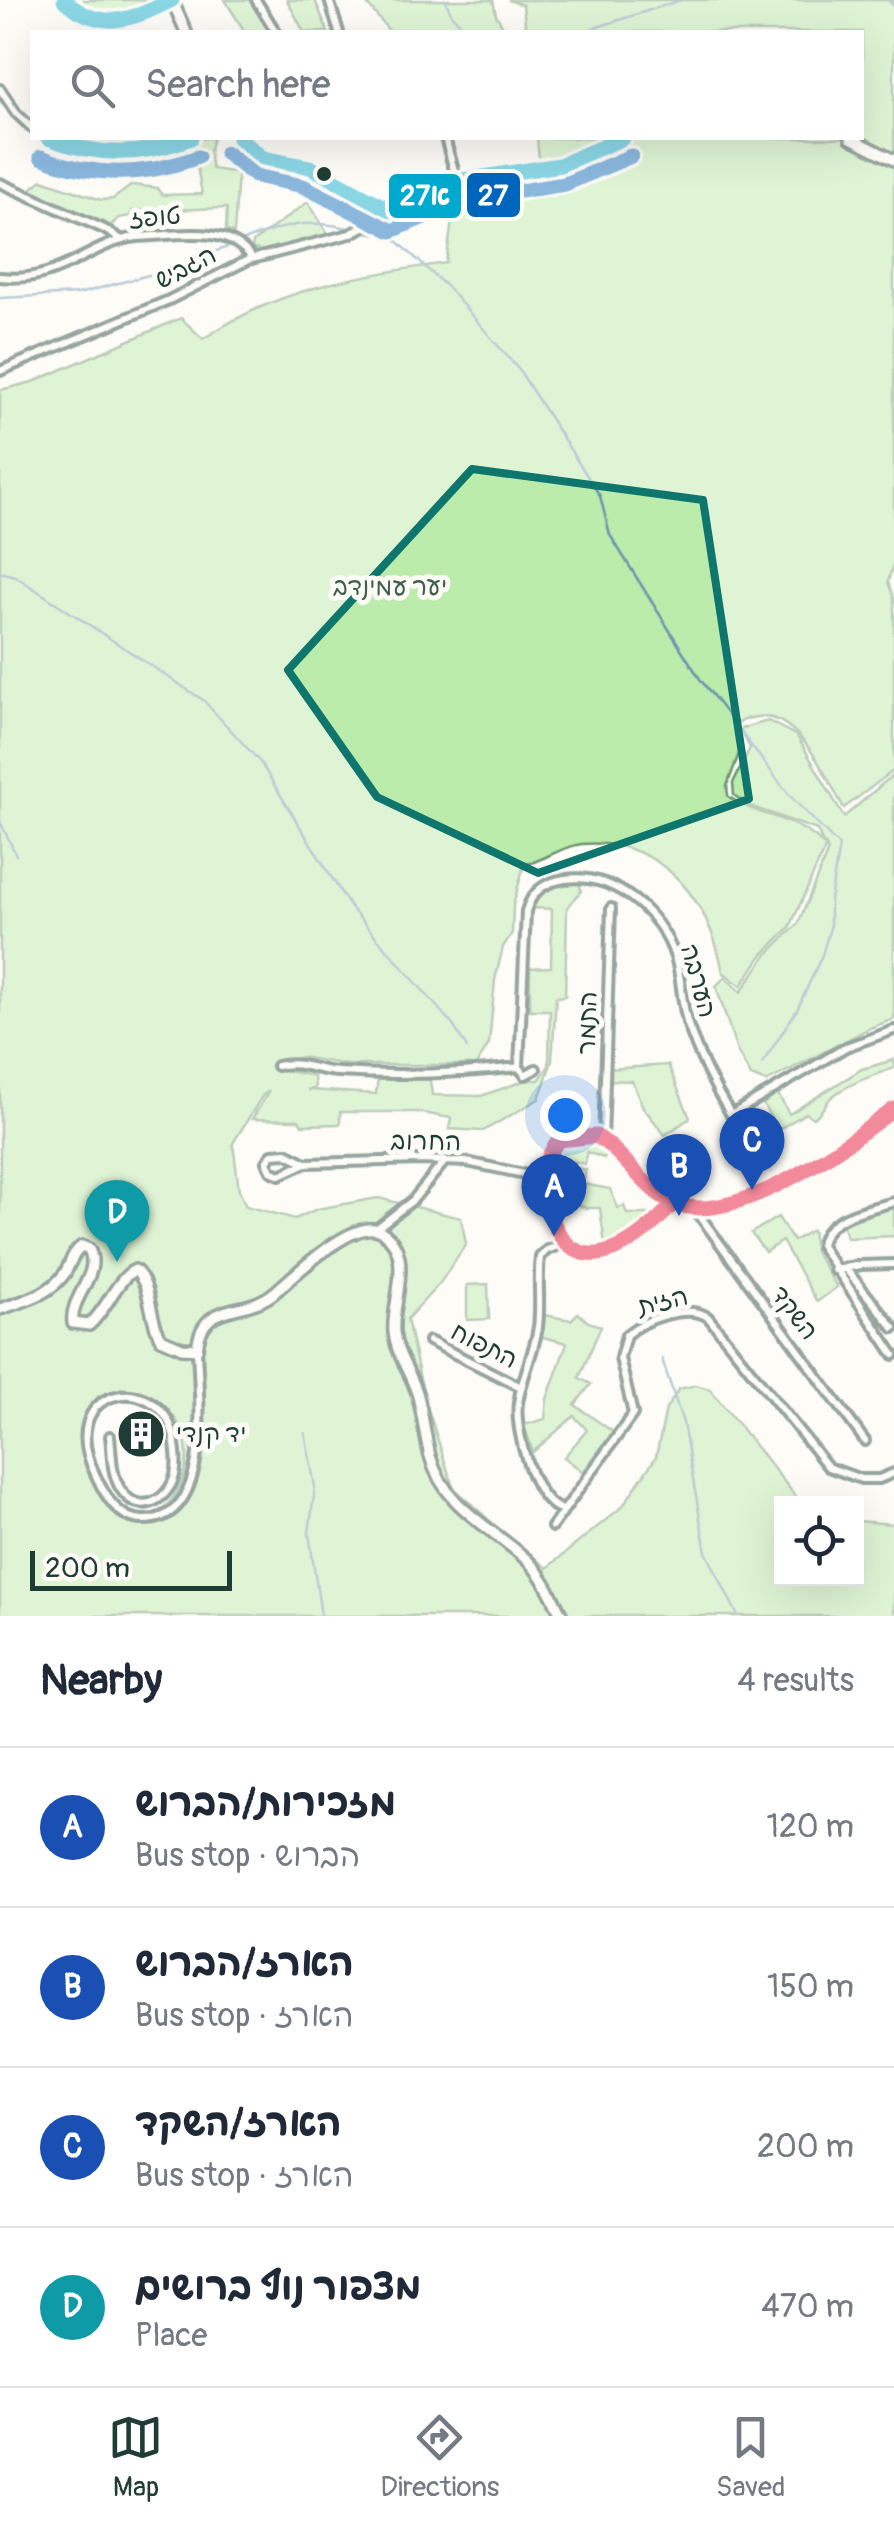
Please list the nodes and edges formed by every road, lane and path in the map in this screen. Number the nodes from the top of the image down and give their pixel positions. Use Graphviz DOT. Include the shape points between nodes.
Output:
graph roads {
  1 [pos="64,0"];
  2 [pos="172,0"];
  3 [pos="256,0"];
  4 [pos="328,0"];
  5 [pos="185,30"];
  6 [pos="275,30"];
  7 [pos="338,30"];
  8 [pos="0,89"];
  9 [pos="30,126"];
  10 [pos="53,140"];
  11 [pos="186,140"];
  12 [pos="240,140"];
  13 [pos="446,140"];
  14 [pos="618,140"];
  15 [pos="855,140"];
  16 [pos="894,160"];
  17 [pos="457,181"];
  18 [pos="0,183"];
  19 [pos="392,211"];
  20 [pos="122,240"];
  21 [pos="252,258"];
  22 [pos="0,277"];
  23 [pos="0,371"];
  24 [pos="611,908"];
  25 [pos="894,1030"];
  26 [pos="277,1066"];
  27 [pos="519,1067"];
  28 [pos="536,1069"];
  29 [pos="893,1113"];
  30 [pos="603,1140"];
  31 [pos="446,1160"];
  32 [pos="306,1163"];
  33 [pos="543,1178"];
  34 [pos="894,1202"];
  35 [pos="674,1203"];
  36 [pos="694,1208"];
  37 [pos="376,1228"];
  38 [pos="563,1244"];
  39 [pos="894,1264"];
  40 [pos="845,1268"];
  41 [pos="834,1270"];
  42 [pos="0,1309"];
  43 [pos="894,1328"];
  44 [pos="428,1341"];
  45 [pos="197,1349"];
  46 [pos="894,1355"];
  47 [pos="522,1388"];
  48 [pos="110,1436"];
  49 [pos="865,1441"];
  50 [pos="894,1474"];
  51 [pos="564,1510"];
  52 [pos="552,1526"];
  53 [pos="562,1616"];
  1 -- 2 [label="street" via="86,17 116,22"];
  2 -- 5 [label="street"];
  3 -- 6 [label="street"];
  4 -- 7 [label="street"];
  8 -- 9 [label="street"];
  10 -- 11 [label="street" via="112,154"];
  12 -- 19 [label="street" via="263,158 308,166"];
  13 -- 17 [label="street"];
  14 -- 17 [label="street" via="560,165"];
  15 -- 16 [label="street"];
  17 -- 19 [label="street"];
  18 -- 20 [label="street"];
  19 -- 21 [label="street, הגביש" via="350,234"];
  20 -- 21 [label="street, טופז" via="218,235 238,242"];
  20 -- 22 [label="street, טופז" via="48,273"];
  21 -- 23 [label="street, הגביש"];
  24 -- 30 [label="street, התמר"];
  25 -- 27 [label="street, הערבה" via="846,1047 731,1115 692,1036 675,959 660,927 616,889 571,878 538,890 526,910"];
  26 -- 27 [label="street" via="294,1062 334,1072 425,1076"];
  27 -- 28 [label="street" via="522,1074"];
  29 -- 36 [label="street" via="810,1168 738,1199"];
  30 -- 33 [label="street" via="559,1140"];
  30 -- 35 [label="street"];
  31 -- 32 [label="street, החרוב"];
  31 -- 33 [label="street, החרוב"];
  31 -- 37 [label="street" via="413,1200"];
  32 -- 32 [label="street, החרוב" via="282,1152 267,1161 280,1175"];
  33 -- 38 [label="street"];
  34 -- 41 [label="street" via="847,1217 824,1233 821,1246"];
  35 -- 36 [label="street"];
  35 -- 38 [label="street" via="644,1234 617,1248 584,1252"];
  36 -- 49 [label="street, השקד"];
  37 -- 45 [label="street" via="344,1238 259,1304 217,1313 200,1332"];
  37 -- 53 [label="street" via="389,1238 399,1264 393,1330 438,1479 468,1515 529,1561"];
  38 -- 47 [label="street" via="540,1256 538,1324"];
  39 -- 40 [label="street"];
  40 -- 41 [label="street"];
  40 -- 43 [label="street"];
  41 -- 46 [label="street"];
  42 -- 45 [label="street" via="61,1280 82,1246 94,1258 72,1311 76,1326 98,1317 135,1270 161,1339"];
  44 -- 47 [label="street, התפוח"];
  45 -- 48 [label="street" via="199,1451 175,1508 150,1520 123,1515 86,1450 88,1419 108,1398 129,1394 164,1416 176,1472 170,1488 149,1505 120,1488"];
  47 -- 51 [label="street" via="522,1442 543,1496"];
  50 -- 51 [label="street, הזית" via="862,1479 828,1467 708,1316 688,1311 626,1335 620,1358 632,1414"];
  51 -- 52 [label="street, הזית"];
}
